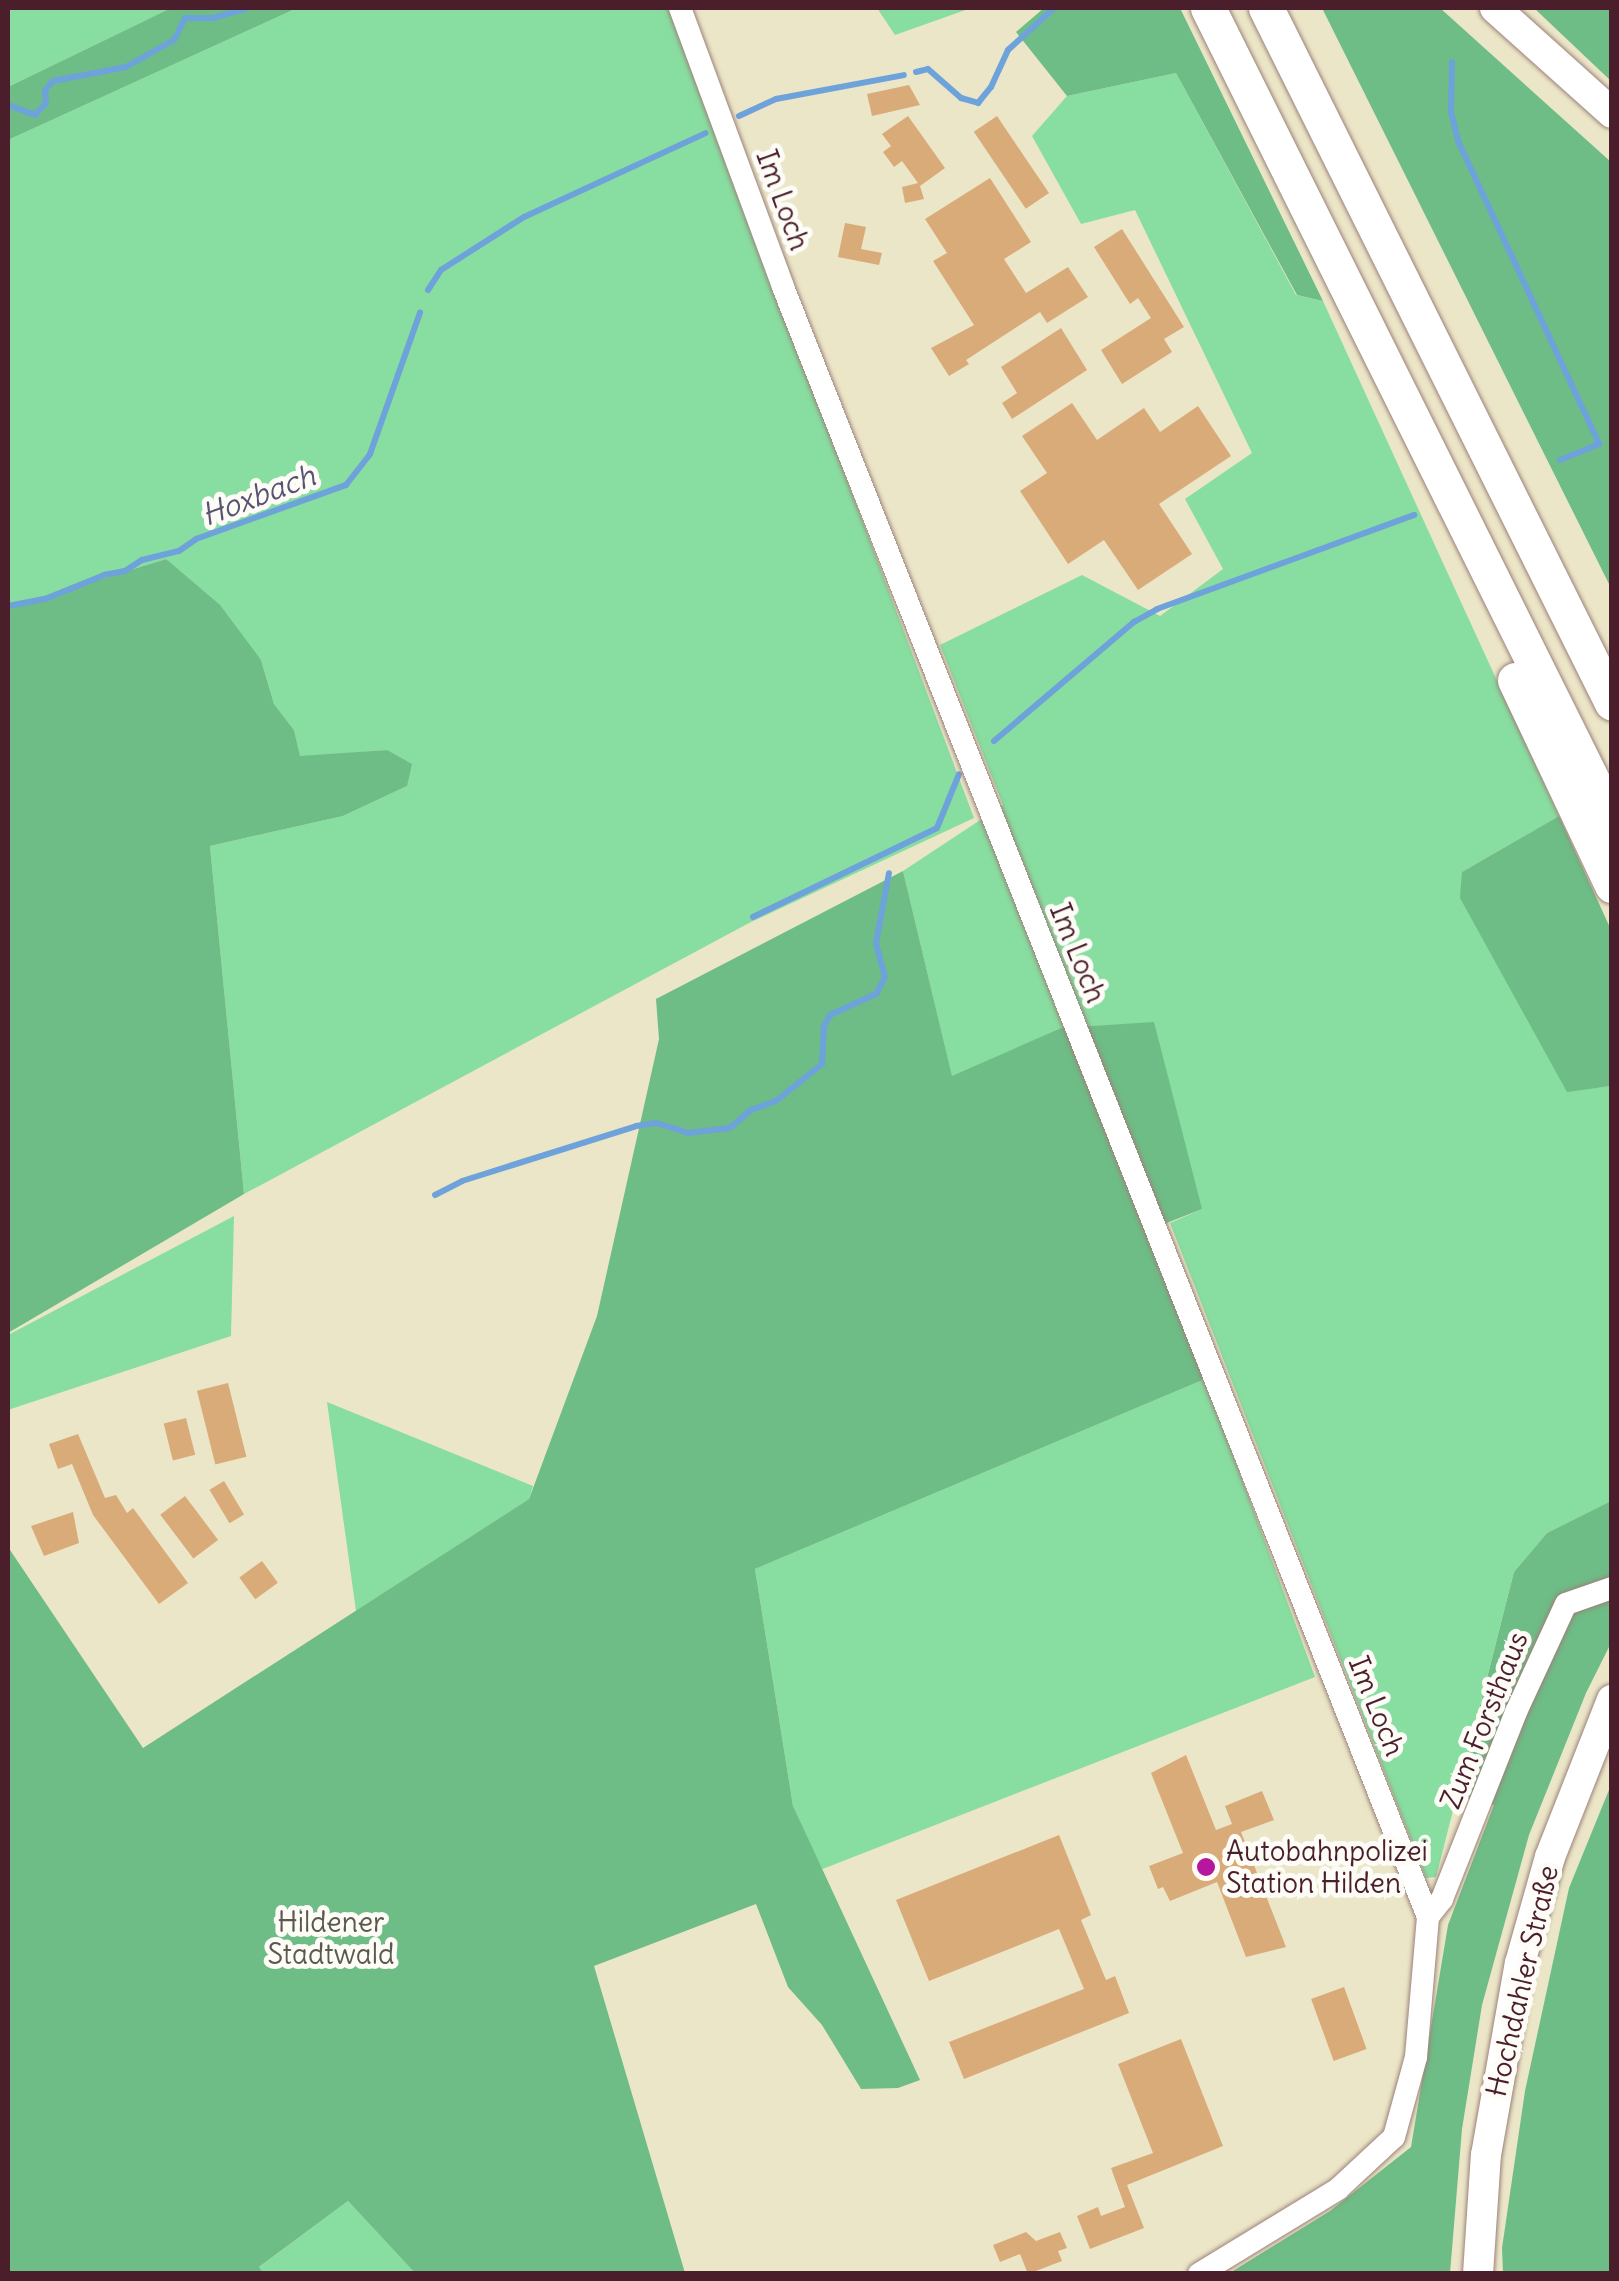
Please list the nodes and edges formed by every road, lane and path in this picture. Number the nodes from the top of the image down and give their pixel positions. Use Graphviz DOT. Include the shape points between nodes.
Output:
graph roads {
  1 [pos="680,8"];
  2 [pos="1208,8"];
  3 [pos="1266,8"];
  4 [pos="1495,8"];
  5 [pos="1612,113"];
  6 [pos="1460,514"];
  7 [pos="1612,703"];
  8 [pos="1612,820"];
  9 [pos="1612,885"];
  10 [pos="1612,1588"];
  11 [pos="1612,1700"];
  12 [pos="1428,1917"];
  13 [pos="1199,2274"];
  14 [pos="1478,2274"];
  1 -- 12 [label="street, Im Loch" via="782,287"];
  2 -- 6 [label="highway"];
  3 -- 7 [label="highway"];
  4 -- 5 [label="main road"];
  6 -- 8 [label="highway"];
  6 -- 9 [label="highway" via="1482,611"];
  10 -- 12 [label="street, Zum Forsthaus" via="1566,1604 1442,1899"];
  11 -- 14 [label="main road, Hochdahler Straße" via="1550,1856 1520,1963 1492,2107"];
  12 -- 13 [label="street, Zum Forsthaus" via="1416,2057 1394,2137 1338,2189"];
}
